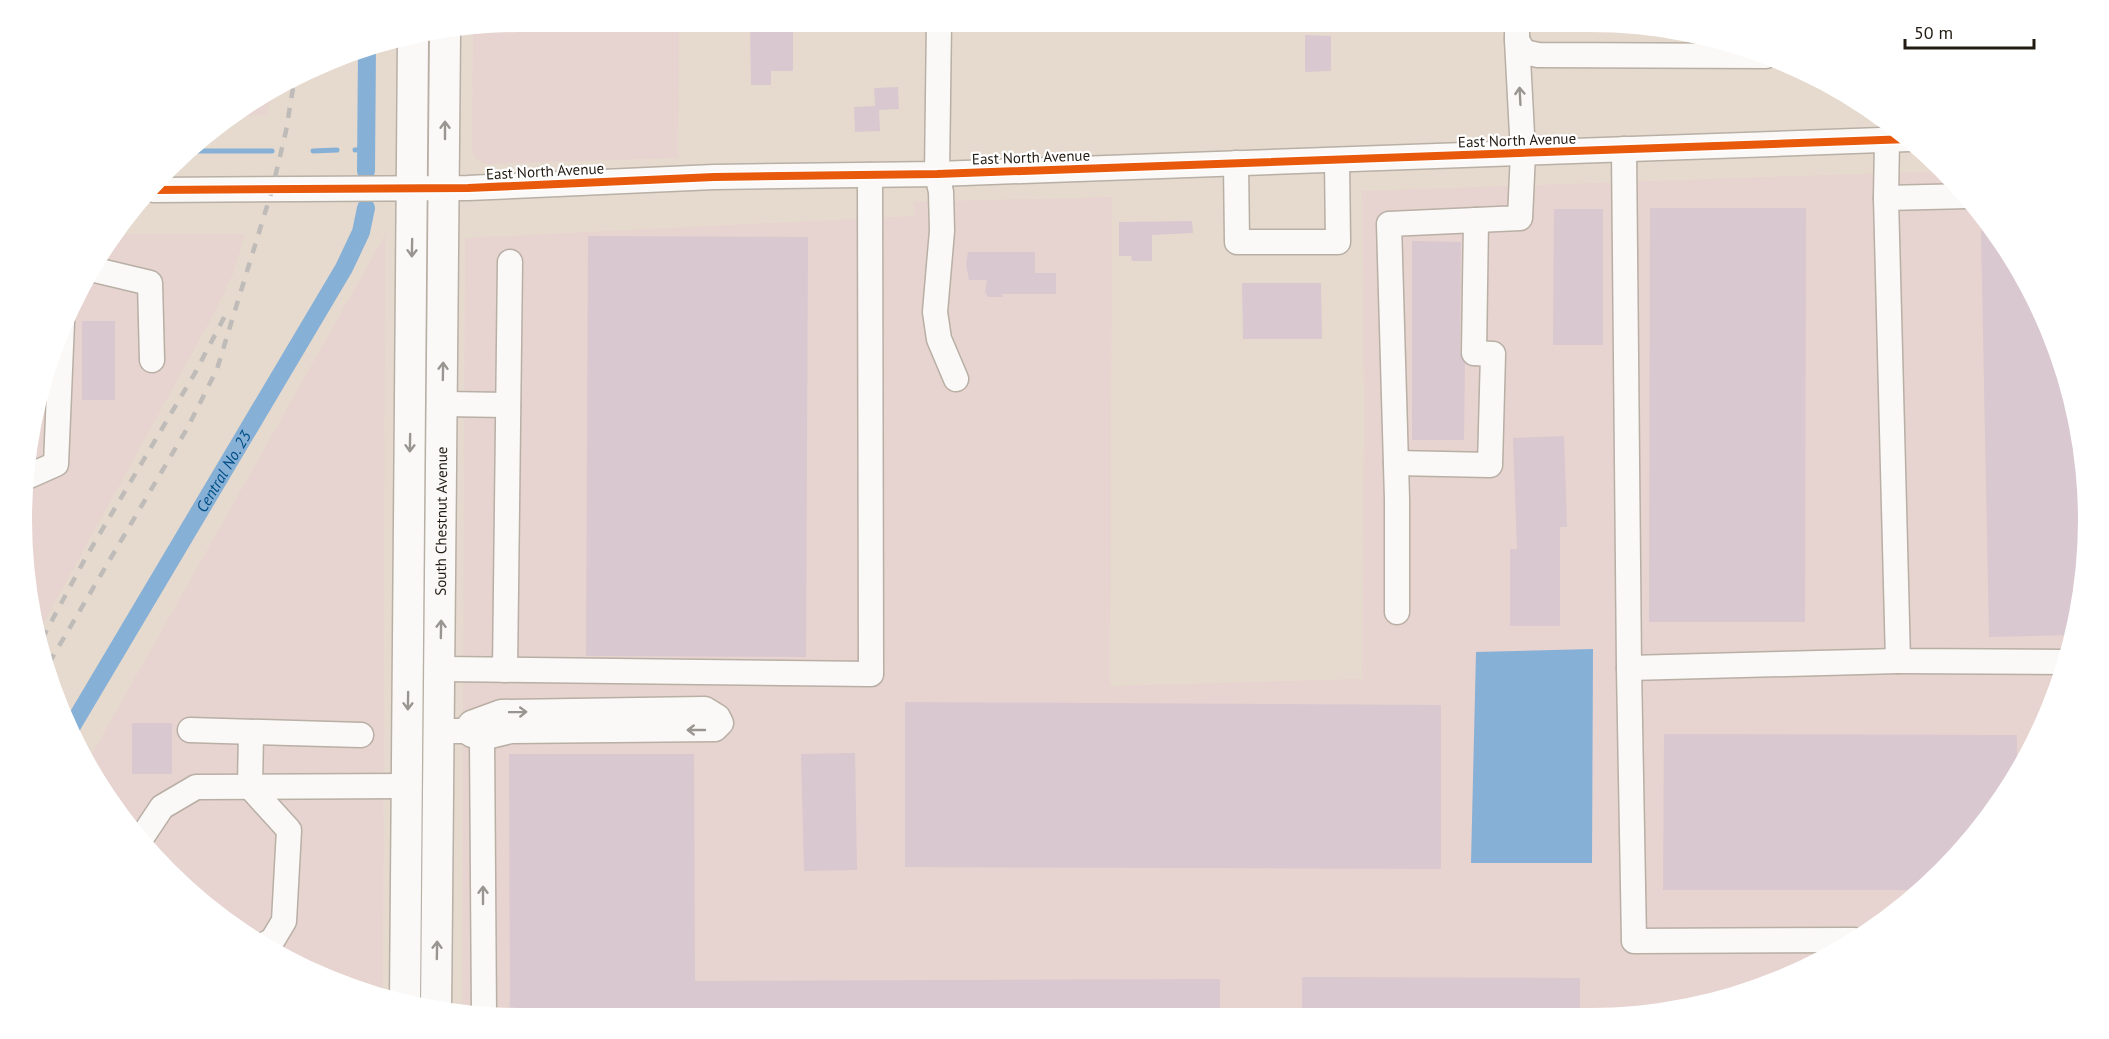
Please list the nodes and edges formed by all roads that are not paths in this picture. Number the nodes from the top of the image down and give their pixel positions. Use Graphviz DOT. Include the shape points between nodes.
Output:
graph roads {
  1 [pos="939,32"];
  2 [pos="1517,32"];
  3 [pos="1517,32"];
  4 [pos="445,38"];
  5 [pos="414,43"];
  6 [pos="1742,56"];
  7 [pos="1895,139"];
  8 [pos="1898,141"];
  9 [pos="1624,149"];
  10 [pos="1523,153"];
  11 [pos="1337,160"];
  12 [pos="1236,163"];
  13 [pos="870,174"];
  14 [pos="937,174"];
  15 [pos="445,188"];
  16 [pos="398,189"];
  17 [pos="160,190"];
  18 [pos="1955,196"];
  19 [pos="1886,198"];
  20 [pos="1476,220"];
  21 [pos="510,262"];
  22 [pos="100,271"];
  23 [pos="62,352"];
  24 [pos="152,360"];
  25 [pos="956,379"];
  26 [pos="443,404"];
  27 [pos="508,405"];
  28 [pos="1396,463"];
  29 [pos="34,474"];
  30 [pos="1397,612"];
  31 [pos="1898,661"];
  32 [pos="2056,662"];
  33 [pos="1629,668"];
  34 [pos="440,669"];
  35 [pos="505,669"];
  36 [pos="190,730"];
  37 [pos="250,732"];
  38 [pos="462,733"];
  39 [pos="362,735"];
  40 [pos="407,786"];
  41 [pos="250,787"];
  42 [pos="145,832"];
  43 [pos="1837,940"];
  44 [pos="273,941"];
  45 [pos="405,994"];
  46 [pos="437,1000"];
  47 [pos="483,1006"];
  1 -- 14 [label="street"];
  2 -- 6 [label="street" via="1524,52 1538,55"];
  10 -- 3 [label="street, one-way"];
  15 -- 4 [label="main road, South Chestnut Avenue, one-way"];
  5 -- 16 [label="main road"];
  7 -- 9 [label="street, East North Avenue"];
  8 -- 19 [label="street"];
  9 -- 10 [label="street, East North Avenue"];
  9 -- 33 [label="street"];
  10 -- 11 [label="street, East North Avenue"];
  10 -- 20 [label="street" via="1520,218"];
  11 -- 12 [label="street, East North Avenue"];
  11 -- 12 [label="street" via="1338,242 1237,242"];
  12 -- 14 [label="street, East North Avenue"];
  13 -- 14 [label="street, East North Avenue"];
  13 -- 15 [label="street, East North Avenue"];
  13 -- 35 [label="street" via="871,674"];
  14 -- 25 [label="street" via="942,231 935,312 939,339"];
  15 -- 16 [label="street, East North Avenue"];
  26 -- 15 [label="main road, South Chestnut Avenue, one-way"];
  16 -- 17 [label="street, East North Avenue"];
  16 -- 40 [label="main road, one-way"];
  18 -- 19 [label="street"];
  19 -- 31 [label="street"];
  20 -- 28 [label="street" via="1389,224"];
  20 -- 28 [label="street" via="1474,353 1493,354 1490,465"];
  21 -- 27 [label="street"];
  22 -- 24 [label="street" via="150,283"];
  23 -- 29 [label="street" via="56,464"];
  26 -- 27 [label="street"];
  34 -- 26 [label="main road, South Chestnut Avenue, one-way"];
  27 -- 35 [label="street"];
  28 -- 30 [label="street"];
  31 -- 32 [label="street"];
  31 -- 33 [label="street"];
  33 -- 43 [label="street" via="1634,941"];
  34 -- 35 [label="street"];
  34 -- 38 [label="main road, South Chestnut Avenue"];
  36 -- 37 [label="street"];
  37 -- 39 [label="street"];
  37 -- 41 [label="street"];
  38 -- 38 [label="street, one-way" via="471,723 501,712 705,709 721,723 715,729"];
  46 -- 38 [label="main road, South Chestnut Avenue, one-way"];
  47 -- 38 [label="street, one-way"];
  40 -- 41 [label="street"];
  40 -- 45 [label="main road"];
  41 -- 42 [label="street" via="196,787 162,807"];
  41 -- 44 [label="street" via="289,830 284,921"];
}
